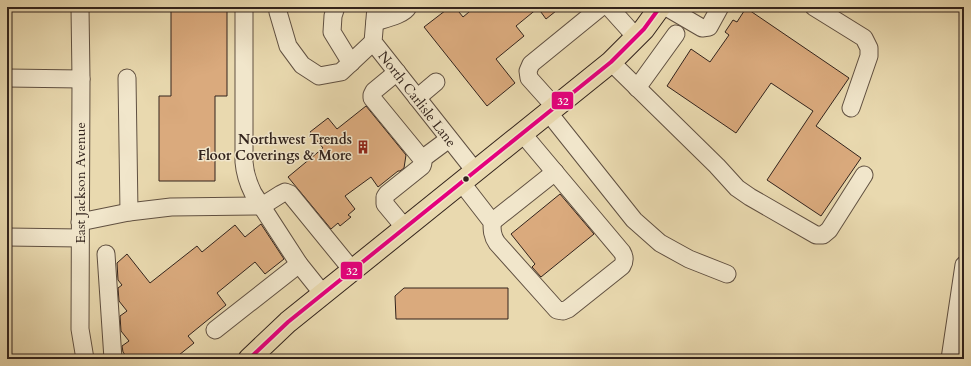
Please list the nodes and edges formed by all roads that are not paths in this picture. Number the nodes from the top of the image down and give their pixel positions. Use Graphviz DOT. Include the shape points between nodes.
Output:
graph roads {
  1 [pos="80,7"];
  2 [pos="244,7"];
  3 [pos="278,7"];
  4 [pos="336,7"];
  5 [pos="408,7"];
  6 [pos="601,7"];
  7 [pos="609,7"];
  8 [pos="660,7"];
  9 [pos="666,7"];
  10 [pos="720,7"];
  11 [pos="814,7"];
  12 [pos="376,14"];
  13 [pos="676,34"];
  14 [pos="636,37"];
  15 [pos="373,42"];
  16 [pos="611,62"];
  17 [pos="351,63"];
  18 [pos="397,72"];
  19 [pos="7,78"];
  20 [pos="127,78"];
  21 [pos="81,79"];
  22 [pos="436,82"];
  23 [pos="637,88"];
  24 [pos="417,98"];
  25 [pos="851,108"];
  26 [pos="552,110"];
  27 [pos="522,133"];
  28 [pos="449,139"];
  29 [pos="422,159"];
  30 [pos="555,172"];
  31 [pos="864,175"];
  32 [pos="468,177"];
  33 [pos="262,206"];
  34 [pos="129,212"];
  35 [pos="492,222"];
  36 [pos="404,228"];
  37 [pos="80,230"];
  38 [pos="7,237"];
  39 [pos="106,254"];
  40 [pos="299,264"];
  41 [pos="964,265"];
  42 [pos="352,270"];
  43 [pos="727,274"];
  44 [pos="322,294"];
  45 [pos="215,330"];
  46 [pos="85,359"];
  47 [pos="113,359"];
  48 [pos="249,359"];
  49 [pos="950,359"];
  1 -- 21 [label="street, East Jackson Avenue"];
  2 -- 33 [label="street" via="245,172 248,183"];
  3 -- 17 [label="street" via="288,46 302,65 319,76 341,72"];
  4 -- 17 [label="street" via="332,32"];
  5 -- 12 [label="street" via="394,16"];
  6 -- 26 [label="street" via="530,64 529,78"];
  7 -- 14 [label="street"];
  8 -- 14 [label="main road"];
  9 -- 10 [label="street" via="702,28 708,27"];
  11 -- 25 [label="street" via="864,38 869,48 869,56"];
  12 -- 15 [label="street, North Carlisle Lane"];
  13 -- 23 [label="street"];
  14 -- 16 [label="main road"];
  15 -- 17 [label="street"];
  15 -- 18 [label="street, North Carlisle Lane"];
  16 -- 23 [label="street"];
  16 -- 26 [label="main road"];
  18 -- 24 [label="street, North Carlisle Lane"];
  18 -- 29 [label="street" via="374,91 372,98"];
  19 -- 21 [label="street"];
  20 -- 34 [label="street"];
  21 -- 37 [label="street, East Jackson Avenue"];
  22 -- 24 [label="street"];
  23 -- 31 [label="street" via="737,188 816,235 824,235 829,230"];
  24 -- 28 [label="street, North Carlisle Lane"];
  26 -- 27 [label="main road"];
  26 -- 43 [label="street" via="579,151 634,220 660,243 689,259"];
  27 -- 30 [label="street"];
  27 -- 32 [label="main road"];
  28 -- 29 [label="street"];
  28 -- 32 [label="street, North Carlisle Lane"];
  29 -- 36 [label="street" via="422,166 385,197 385,204"];
  30 -- 35 [label="street"];
  30 -- 35 [label="street" via="624,255 622,266 568,309 557,310 497,243 492,231"];
  32 -- 35 [label="street, North Carlisle Lane"];
  32 -- 36 [label="main road"];
  33 -- 34 [label="street" via="172,207"];
  33 -- 40 [label="street"];
  33 -- 42 [label="street" via="285,192 290,194"];
  34 -- 37 [label="street"];
  36 -- 42 [label="main road"];
  37 -- 38 [label="street"];
  37 -- 46 [label="street, East Jackson Avenue" via="80,330"];
  39 -- 47 [label="street"];
  40 -- 44 [label="street"];
  40 -- 45 [label="street"];
  41 -- 49 [label="street"];
  42 -- 44 [label="main road"];
  44 -- 48 [label="main road"];
}
